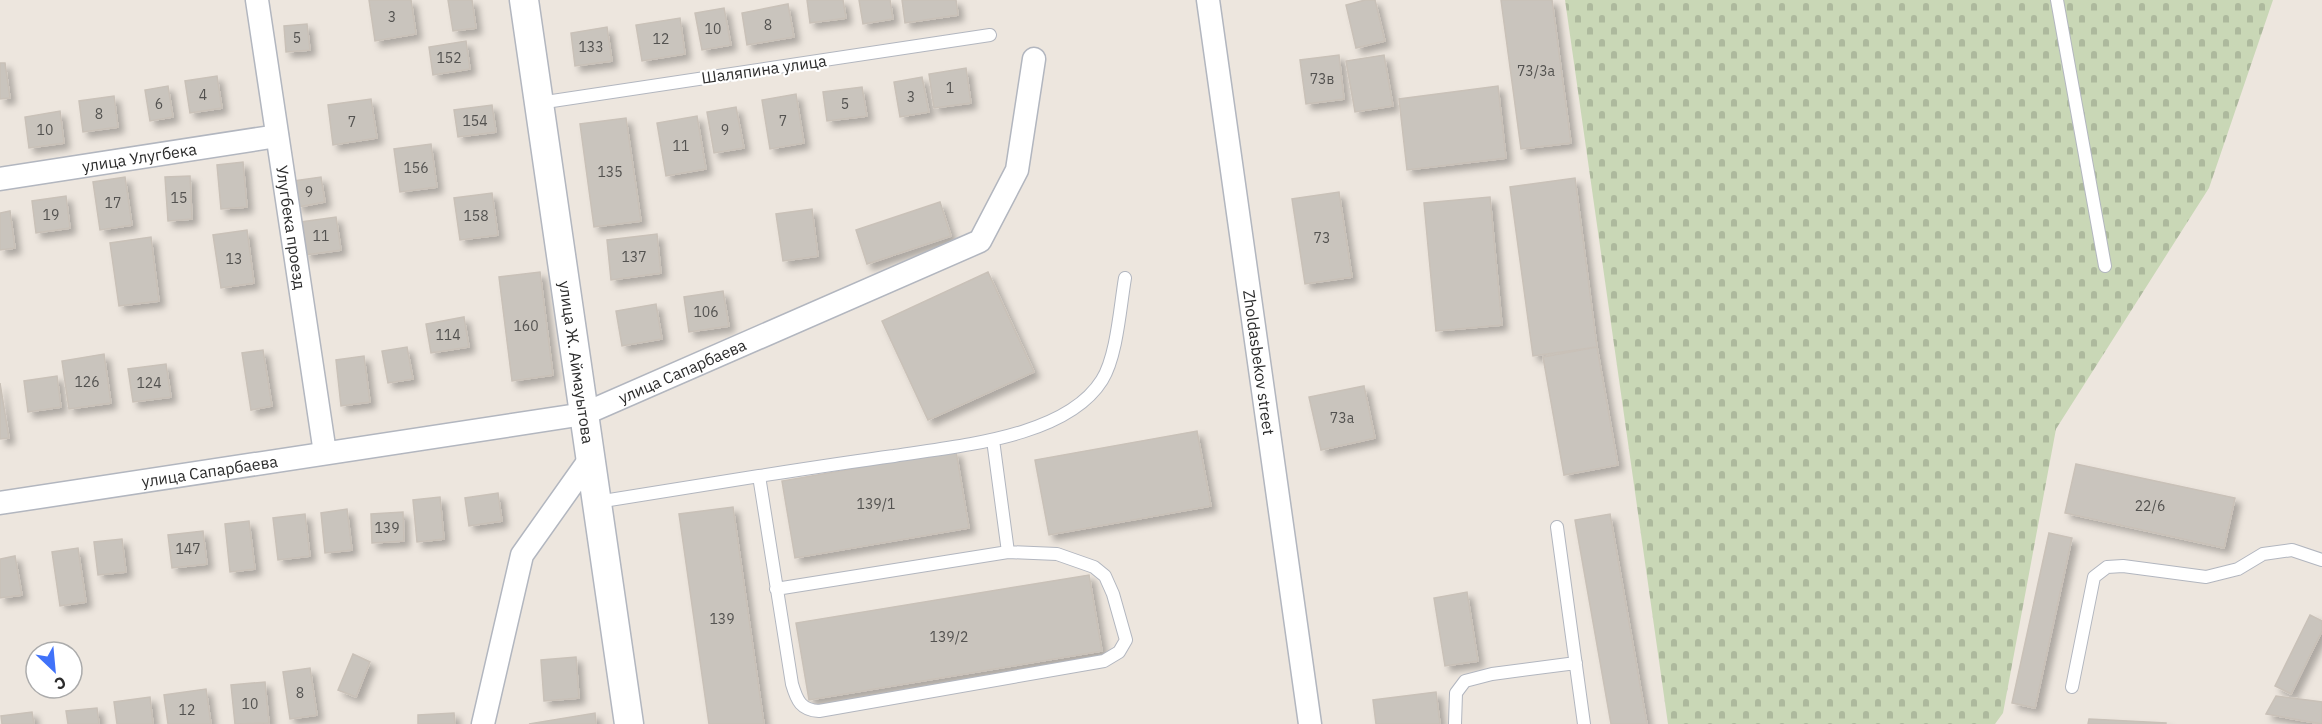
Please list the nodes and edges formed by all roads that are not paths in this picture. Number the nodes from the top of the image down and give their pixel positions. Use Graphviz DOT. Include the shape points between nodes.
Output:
graph roads {
  1 [pos="257,0"];
  2 [pos="524,0"];
  3 [pos="1208,0"];
  4 [pos="2057,0"];
  5 [pos="990,35"];
  6 [pos="1035,59"];
  7 [pos="539,103"];
  8 [pos="278,136"];
  9 [pos="0,179"];
  10 [pos="2105,266"];
  11 [pos="1125,278"];
  12 [pos="584,414"];
  13 [pos="993,440"];
  14 [pos="325,453"];
  15 [pos="590,459"];
  16 [pos="759,476"];
  17 [pos="597,502"];
  18 [pos="0,503"];
  19 [pos="1557,526"];
  20 [pos="1008,552"];
  21 [pos="2322,560"];
  22 [pos="776,589"];
  23 [pos="1576,663"];
  24 [pos="2072,687"];
  25 [pos="483,724"];
  26 [pos="629,724"];
  27 [pos="1310,724"];
  28 [pos="1455,724"];
  29 [pos="1584,724"];
  1 -- 8 [label="street, Улугбека проезд"];
  2 -- 7 [label="street, улица Ж. Аймауытова"];
  3 -- 27 [label="street, Zholdasbekov street"];
  4 -- 10 [label="lane"];
  5 -- 7 [label="lane, Шаляпина улица"];
  6 -- 12 [label="street, улица Сапарбаева" via="1017,170 980,241"];
  7 -- 12 [label="street, улица Ж. Аймауытова"];
  8 -- 9 [label="street, улица Улугбека"];
  8 -- 14 [label="street, Улугбека проезд"];
  11 -- 13 [label="lane" via="1110,367 1101,382 1085,400 1060,416 1036,428"];
  12 -- 14 [label="street, улица Сапарбаева"];
  12 -- 15 [label="street, улица Ж. Аймауытова"];
  13 -- 16 [label="lane"];
  13 -- 20 [label="lane"];
  14 -- 18 [label="street, улица Сапарбаева"];
  15 -- 17 [label="street, улица Ж. Аймауытова"];
  15 -- 25 [label="street" via="522,555"];
  16 -- 17 [label="lane"];
  16 -- 22 [label="lane"];
  17 -- 26 [label="street, улица Ж. Аймауытова"];
  19 -- 23 [label="lane"];
  20 -- 22 [label="lane"];
  20 -- 22 [label="lane" via="1057,554 1094,567 1104,576 1126,640 1119,652 1104,661 809,710 796,699"];
  21 -- 24 [label="lane" via="2292,550 2263,554 2238,569 2206,577 2107,567 2094,577"];
  23 -- 28 [label="lane" via="1465,681 1456,693"];
  23 -- 29 [label="lane"];
}
